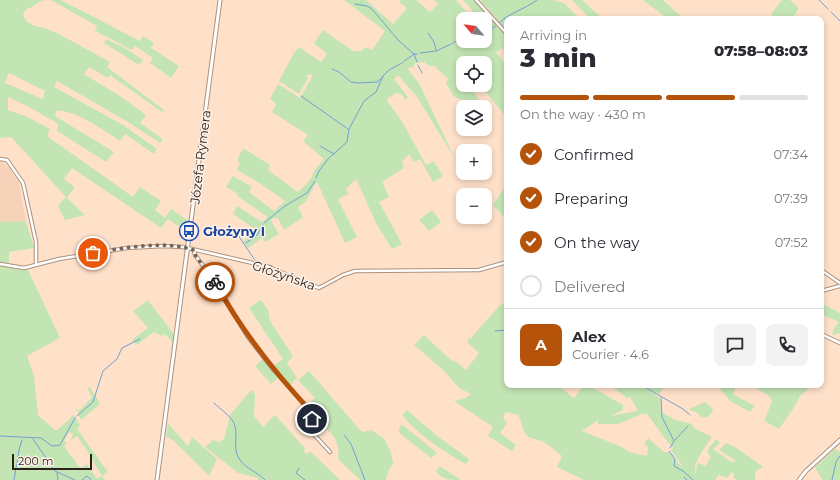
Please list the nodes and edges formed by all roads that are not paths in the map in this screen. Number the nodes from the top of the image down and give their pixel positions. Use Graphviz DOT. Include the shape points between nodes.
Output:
graph roads {
  1 [pos="220,0"];
  2 [pos="476,0"];
  3 [pos="504,31"];
  4 [pos="0,159"];
  5 [pos="188,248"];
  6 [pos="194,250"];
  7 [pos="504,263"];
  8 [pos="0,264"];
  9 [pos="34,266"];
  10 [pos="824,272"];
  11 [pos="840,284"];
  12 [pos="824,290"];
  13 [pos="824,335"];
  14 [pos="840,343"];
  15 [pos="840,440"];
  16 [pos="330,452"];
  17 [pos="157,480"];
  18 [pos="799,480"];
  1 -- 5 [label="street, Józefa Rymera"];
  2 -- 3 [label="street"];
  4 -- 9 [label="street" via="7,160 23,183 35,238"];
  5 -- 6 [label="street, Głożyńska"];
  5 -- 9 [label="street, Głożyńska" via="127,248 59,259"];
  5 -- 17 [label="street, Józefa Rymera"];
  6 -- 7 [label="street, Głożyńska" via="266,266 319,288 355,271 479,270"];
  6 -- 16 [label="street" via="248,337 314,415 308,423 308,428"];
  8 -- 9 [label="street, Głożyńska" via="24,268"];
  10 -- 11 [label="street"];
  11 -- 12 [label="street"];
  13 -- 14 [label="street"];
  15 -- 18 [label="street"];
}
